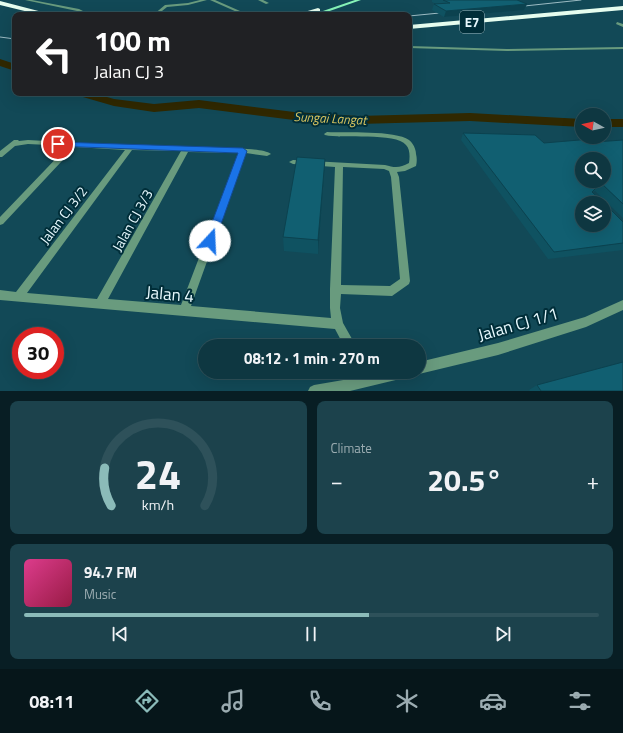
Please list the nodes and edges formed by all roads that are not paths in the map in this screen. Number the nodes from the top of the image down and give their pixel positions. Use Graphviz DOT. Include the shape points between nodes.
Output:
graph roads {
  1 [pos="27,0"];
  2 [pos="205,0"];
  3 [pos="212,0"];
  4 [pos="260,0"];
  5 [pos="352,0"];
  6 [pos="359,0"];
  7 [pos="0,2"];
  8 [pos="267,3"];
  9 [pos="623,4"];
  10 [pos="623,8"];
  11 [pos="238,11"];
  12 [pos="320,11"];
  13 [pos="37,12"];
  14 [pos="84,12"];
  15 [pos="159,12"];
  16 [pos="314,12"];
  17 [pos="535,16"];
  18 [pos="412,23"];
  19 [pos="617,23"];
  20 [pos="623,26"];
  21 [pos="412,28"];
  22 [pos="412,34"];
  23 [pos="412,47"];
  24 [pos="623,48"];
  25 [pos="327,134"];
  26 [pos="19,138"];
  27 [pos="13,144"];
  28 [pos="72,146"];
  29 [pos="130,148"];
  30 [pos="186,149"];
  31 [pos="243,151"];
  32 [pos="267,154"];
  33 [pos="0,155"];
  34 [pos="293,162"];
  35 [pos="339,164"];
  36 [pos="393,171"];
  37 [pos="0,222"];
  38 [pos="335,289"];
  39 [pos="0,296"];
  40 [pos="18,297"];
  41 [pos="100,304"];
  42 [pos="623,305"];
  43 [pos="184,311"];
  44 [pos="338,324"];
  45 [pos="346,339"];
  46 [pos="426,366"];
  47 [pos="354,379"];
  48 [pos="314,391"];
  1 -- 14 [label="street"];
  2 -- 15 [label="street" via="166,6"];
  3 -- 11 [label="street"];
  4 -- 8 [label="street"];
  5 -- 12 [label="main road"];
  6 -- 12 [label="main road"];
  7 -- 13 [label="highway"];
  9 -- 18 [label="highway, E7"];
  10 -- 17 [label="highway, E7"];
  12 -- 16 [label="highway"];
  17 -- 21 [label="highway, E7"];
  17 -- 22 [label="highway"];
  19 -- 20 [label="street"];
  23 -- 24 [label="street" via="507,50"];
  25 -- 36 [label="street" via="393,137 405,140 410,145 414,157 413,164"];
  26 -- 27 [label="street"];
  27 -- 28 [label="street" via="28,142"];
  27 -- 33 [label="street"];
  28 -- 29 [label="street"];
  28 -- 37 [label="street"];
  29 -- 30 [label="street"];
  29 -- 40 [label="street, Jalan CJ 3/2"];
  30 -- 31 [label="street"];
  30 -- 41 [label="street, Jalan CJ 3/3"];
  31 -- 32 [label="street"];
  31 -- 43 [label="street"];
  34 -- 35 [label="street"];
  35 -- 36 [label="street" via="385,167"];
  35 -- 38 [label="street"];
  36 -- 38 [label="street" via="405,281 392,291"];
  38 -- 44 [label="street"];
  39 -- 40 [label="street, Jalan 4"];
  40 -- 41 [label="street, Jalan 4"];
  41 -- 43 [label="street, Jalan 4"];
  42 -- 46 [label="street, Jalan CJ 1/1" via="586,322 498,349"];
  43 -- 44 [label="street, Jalan 4"];
  44 -- 45 [label="street"];
  47 -- 48 [label="street"];
}
